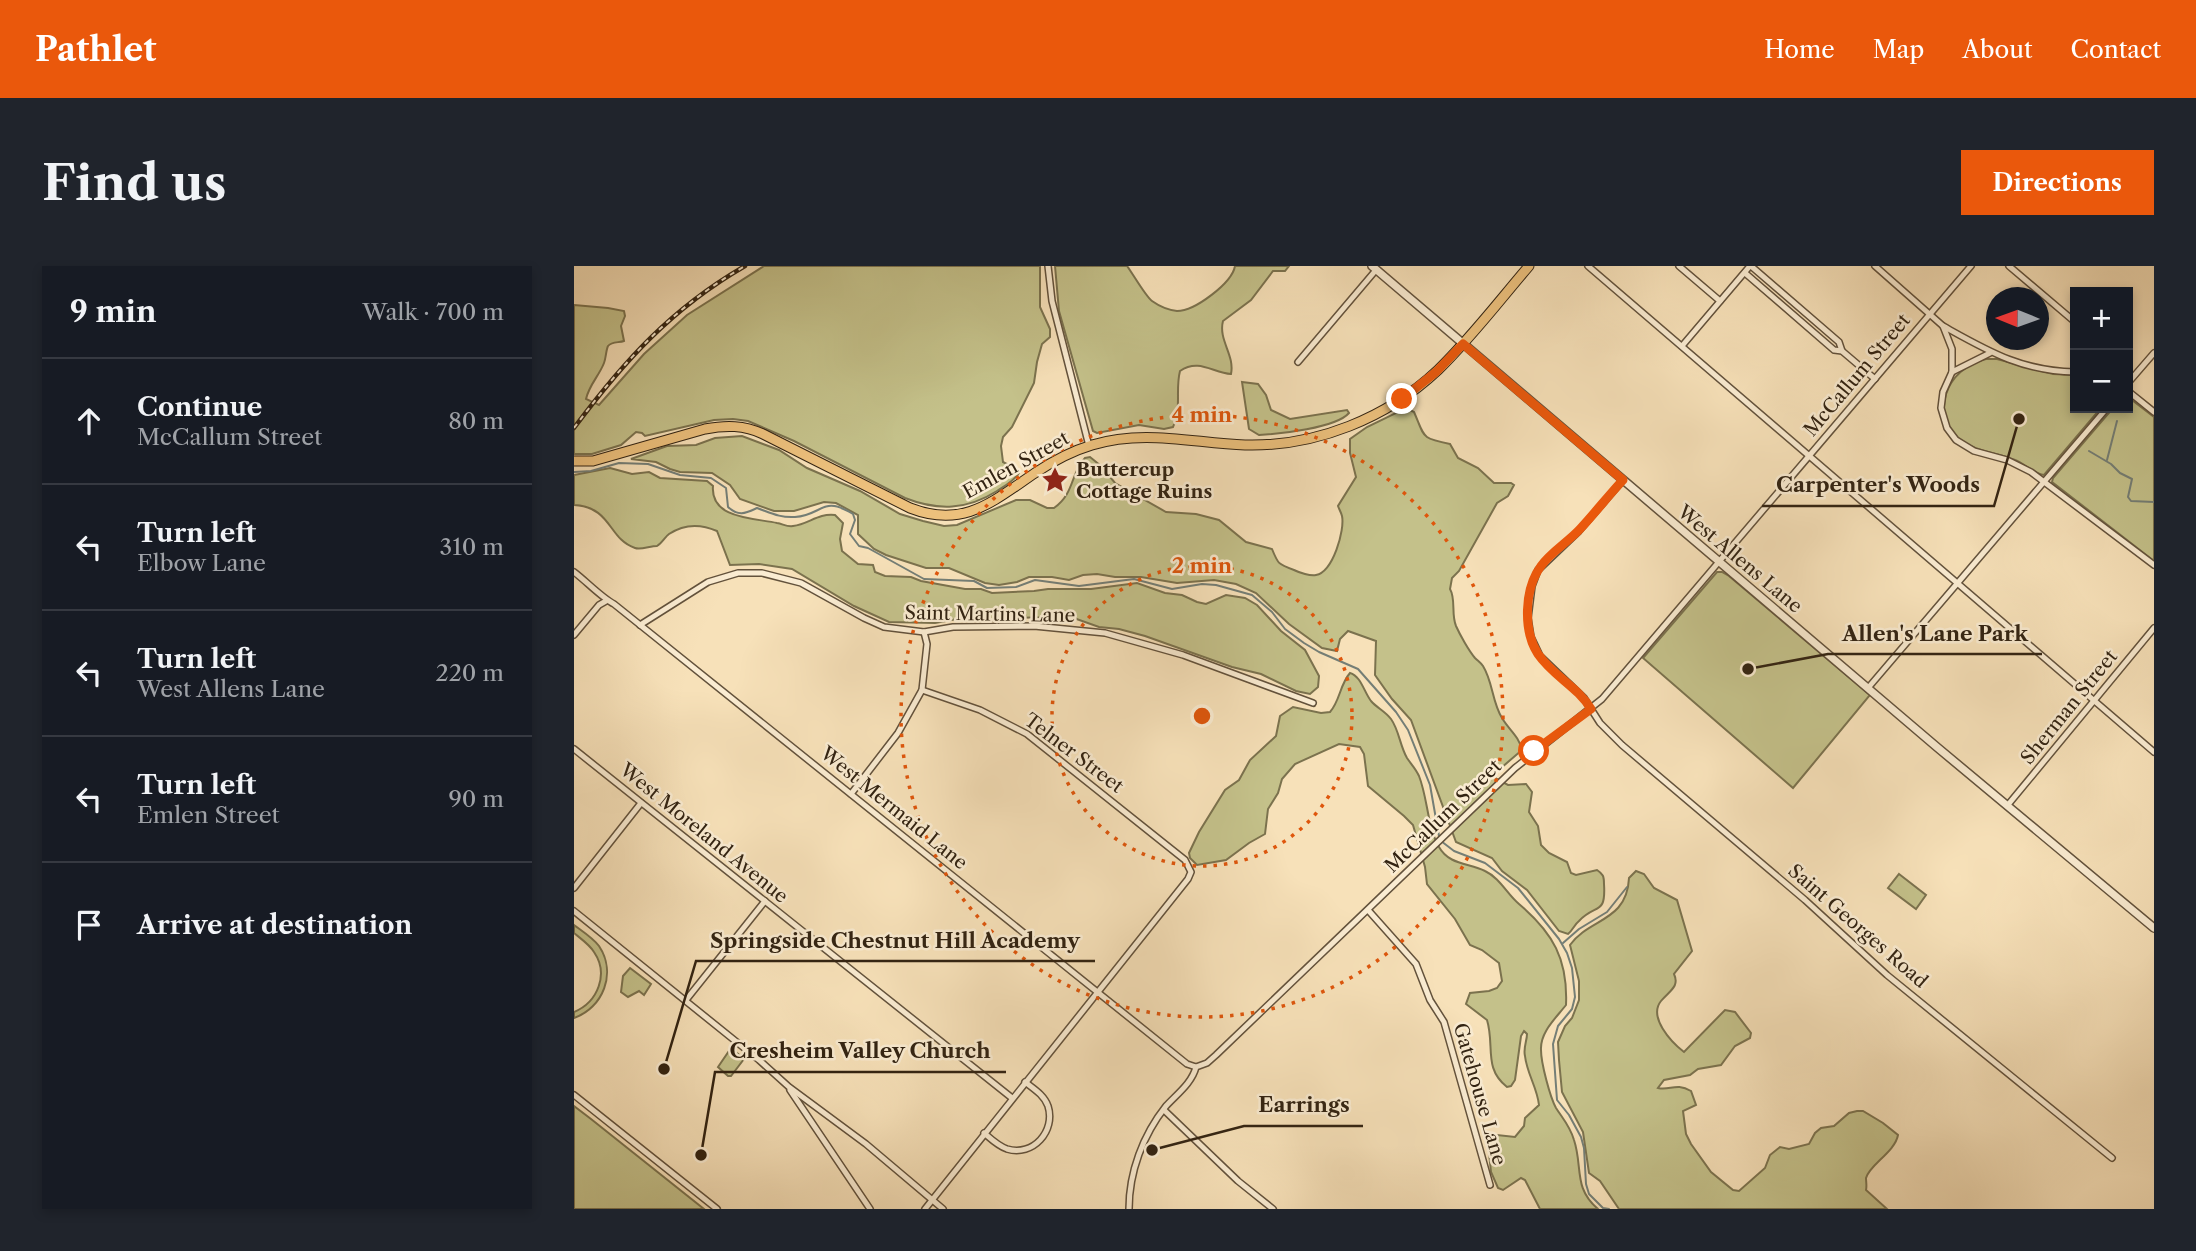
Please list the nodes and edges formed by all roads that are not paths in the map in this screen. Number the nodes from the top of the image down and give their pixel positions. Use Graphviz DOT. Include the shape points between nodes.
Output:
graph roads {
  1 [pos="1048,266"];
  2 [pos="1529,266"];
  3 [pos="1588,266"];
  4 [pos="1679,266"];
  5 [pos="1751,266"];
  6 [pos="1875,266"];
  7 [pos="1971,266"];
  8 [pos="2010,266"];
  9 [pos="1374,268"];
  10 [pos="1745,272"];
  11 [pos="1720,301"];
  12 [pos="1930,314"];
  13 [pos="2070,318"];
  14 [pos="1943,326"];
  15 [pos="1463,344"];
  16 [pos="1682,346"];
  17 [pos="1842,351"];
  18 [pos="1990,353"];
  19 [pos="2154,353"];
  20 [pos="1298,362"];
  21 [pos="2070,371"];
  22 [pos="1952,372"];
  23 [pos="2133,377"];
  24 [pos="1875,379"];
  25 [pos="2133,395"];
  26 [pos="2154,412"];
  27 [pos="2103,413"];
  28 [pos="1089,446"];
  29 [pos="1809,455"];
  30 [pos="574,461"];
  31 [pos="1623,480"];
  32 [pos="2044,481"];
  33 [pos="1719,562"];
  34 [pos="2154,565"];
  35 [pos="574,572"];
  36 [pos="1958,583"];
  37 [pos="606,601"];
  38 [pos="640,625"];
  39 [pos="2154,628"];
  40 [pos="924,632"];
  41 [pos="574,635"];
  42 [pos="1868,688"];
  43 [pos="922,690"];
  44 [pos="2094,700"];
  45 [pos="1313,703"];
  46 [pos="1591,709"];
  47 [pos="574,749"];
  48 [pos="2154,751"];
  49 [pos="851,794"];
  50 [pos="642,803"];
  51 [pos="2007,806"];
  52 [pos="574,888"];
  53 [pos="765,901"];
  54 [pos="1368,910"];
  55 [pos="574,911"];
  56 [pos="2154,928"];
  57 [pos="1098,992"];
  58 [pos="686,1000"];
  59 [pos="1196,1067"];
  60 [pos="1025,1082"];
  61 [pos="789,1087"];
  62 [pos="574,1095"];
  63 [pos="1012,1098"];
  64 [pos="1164,1110"];
  65 [pos="984,1133"];
  66 [pos="2112,1158"];
  67 [pos="1490,1185"];
  68 [pos="932,1200"];
  69 [pos="717,1209"];
  70 [pos="870,1209"];
  71 [pos="925,1209"];
  72 [pos="943,1209"];
  73 [pos="1129,1209"];
  74 [pos="1273,1209"];
  1 -- 28 [label="street" via="1052,301"];
  2 -- 15 [label="main road, Emlen Street"];
  3 -- 16 [label="street"];
  4 -- 11 [label="street"];
  5 -- 10 [label="street"];
  5 -- 17 [label="street" via="1839,342"];
  6 -- 12 [label="street"];
  7 -- 12 [label="street, McCallum Street"];
  8 -- 13 [label="street"];
  9 -- 15 [label="street, West Allens Lane"];
  9 -- 20 [label="street"];
  10 -- 11 [label="street"];
  10 -- 17 [label="street" via="1834,349"];
  11 -- 16 [label="street"];
  12 -- 14 [label="street"];
  12 -- 24 [label="street, McCallum Street"];
  14 -- 18 [label="street"];
  14 -- 22 [label="street" via="1952,349"];
  15 -- 28 [label="main road, Emlen Street" via="1394,404 1319,436 1250,445 1143,436"];
  15 -- 31 [label="street, West Allens Lane"];
  16 -- 29 [label="street"];
  17 -- 24 [label="street"];
  18 -- 21 [label="street" via="2035,367"];
  18 -- 22 [label="street"];
  19 -- 23 [label="street"];
  22 -- 32 [label="street" via="1941,408 1952,436 1969,449 2014,463"];
  24 -- 29 [label="street, McCallum Street"];
  25 -- 26 [label="street"];
  27 -- 32 [label="street"];
  28 -- 30 [label="main road, Emlen Street" via="1045,466 1000,498 947,516 915,510 744,427 705,429 593,461"];
  29 -- 33 [label="street, McCallum Street"];
  29 -- 36 [label="street"];
  31 -- 33 [label="street, West Allens Lane"];
  31 -- 46 [label="street, Saint Georges Road" via="1542,565 1529,603 1528,625 1536,650"];
  32 -- 34 [label="street"];
  32 -- 36 [label="street"];
  33 -- 42 [label="street, West Allens Lane"];
  33 -- 46 [label="street, McCallum Street"];
  35 -- 37 [label="street, West Mermaid Lane"];
  36 -- 42 [label="street"];
  36 -- 44 [label="street"];
  37 -- 38 [label="street, West Mermaid Lane"];
  37 -- 41 [label="street"];
  38 -- 40 [label="street, Saint Martins Lane" via="708,582 754,572 795,580 877,624"];
  38 -- 49 [label="street, West Mermaid Lane"];
  39 -- 44 [label="street, Sherman Street"];
  40 -- 43 [label="street"];
  40 -- 45 [label="street, Saint Martins Lane" via="1034,626 1112,634"];
  42 -- 51 [label="street, West Allens Lane"];
  43 -- 49 [label="street" via="898,733"];
  43 -- 57 [label="street, Telner Street" via="980,710 1027,734 1191,869 1188,879"];
  44 -- 48 [label="street"];
  44 -- 51 [label="street, Sherman Street"];
  46 -- 54 [label="street, McCallum Street" via="1516,768"];
  46 -- 66 [label="street, Saint Georges Road" via="1613,737 1886,975"];
  47 -- 50 [label="street, West Moreland Avenue"];
  49 -- 57 [label="street, West Mermaid Lane"];
  50 -- 52 [label="street"];
  50 -- 53 [label="street, West Moreland Avenue"];
  51 -- 56 [label="street, West Allens Lane"];
  53 -- 58 [label="street"];
  53 -- 63 [label="street, West Moreland Avenue"];
  54 -- 59 [label="street, McCallum Street" via="1216,1055"];
  54 -- 67 [label="street, Gatehouse Lane" via="1416,964 1444,1022"];
  55 -- 58 [label="street"];
  57 -- 59 [label="street, West Mermaid Lane"];
  57 -- 60 [label="street"];
  58 -- 61 [label="street"];
  59 -- 64 [label="street, McCallum Street"];
  60 -- 63 [label="street"];
  60 -- 65 [label="street" via="1047,1104 1049,1124 1043,1138 1013,1150"];
  61 -- 68 [label="street"];
  61 -- 70 [label="street"];
  62 -- 69 [label="street"];
  63 -- 65 [label="street"];
  64 -- 73 [label="street, McCallum Street" via="1140,1153"];
  64 -- 74 [label="street"];
  65 -- 68 [label="street"];
  68 -- 71 [label="street"];
  68 -- 72 [label="street"];
}
